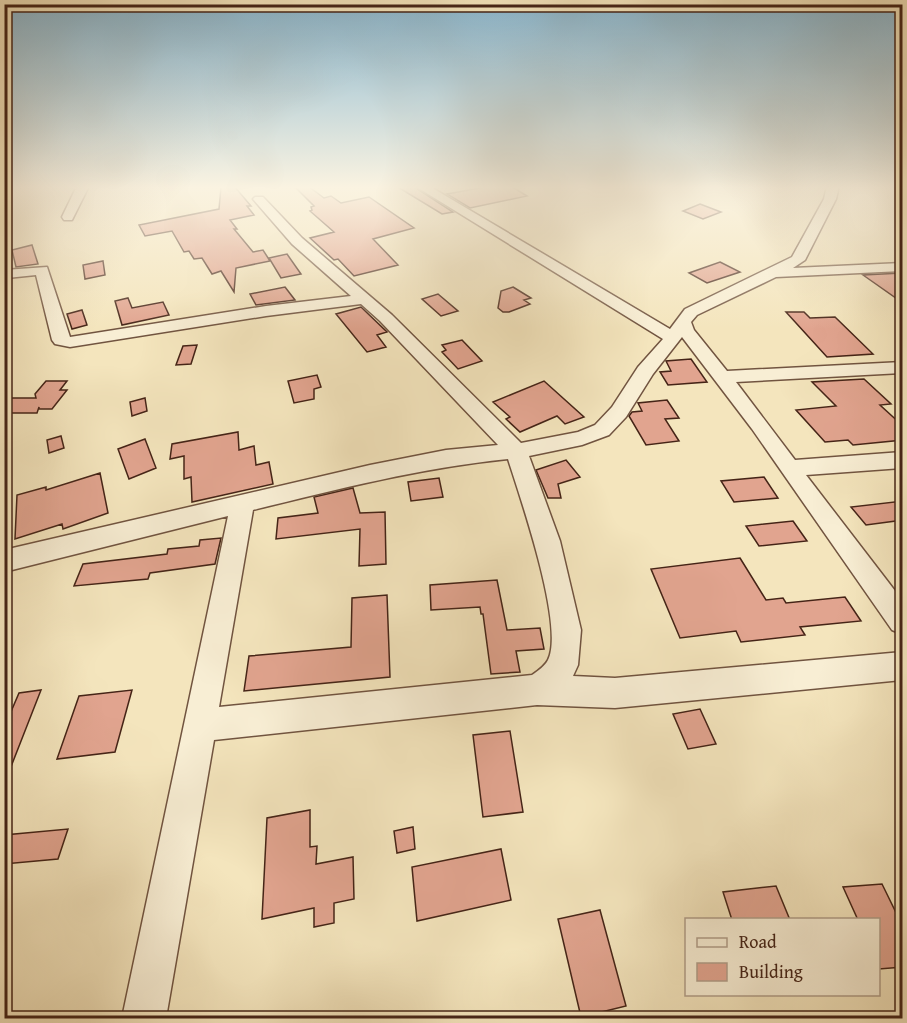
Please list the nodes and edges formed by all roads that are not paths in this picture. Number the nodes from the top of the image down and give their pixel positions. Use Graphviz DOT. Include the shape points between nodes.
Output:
graph roads {
  1 [pos="290,234"];
  2 [pos="506,234"];
  3 [pos="813,234"];
  4 [pos="798,260"];
  5 [pos="903,267"];
  6 [pos="822,271"];
  7 [pos="774,273"];
  8 [pos="7,274"];
  9 [pos="365,299"];
  10 [pos="678,330"];
  11 [pos="903,367"];
  12 [pos="722,377"];
  13 [pos="516,451"];
  14 [pos="903,460"];
  15 [pos="789,468"];
  16 [pos="242,505"];
  17 [pos="4,561"];
  18 [pos="898,610"];
  19 [pos="564,654"];
  20 [pos="903,666"];
  21 [pos="537,690"];
  22 [pos="615,693"];
  23 [pos="200,725"];
  24 [pos="144,1018"];
  1 -- 9 [label="street"];
  2 -- 10 [label="street"];
  3 -- 4 [label="street"];
  4 -- 6 [label="street"];
  4 -- 7 [label="street"];
  5 -- 6 [label="street"];
  6 -- 7 [label="street"];
  7 -- 10 [label="street" via="691,312"];
  8 -- 9 [label="street" via="42,270 61,340 70,342"];
  9 -- 13 [label="street"];
  10 -- 12 [label="street" via="686,331"];
  10 -- 13 [label="street" via="602,430 582,438"];
  11 -- 12 [label="street"];
  12 -- 15 [label="street"];
  13 -- 16 [label="street" via="446,458 289,490"];
  13 -- 19 [label="street" via="547,541 567,630"];
  14 -- 15 [label="street"];
  15 -- 18 [label="street"];
  16 -- 17 [label="street"];
  16 -- 23 [label="street"];
  19 -- 21 [label="street" via="563,665"];
  19 -- 22 [label="street" via="594,684"];
  20 -- 22 [label="street"];
  21 -- 22 [label="street"];
  21 -- 23 [label="street"];
  23 -- 24 [label="street"];
}
